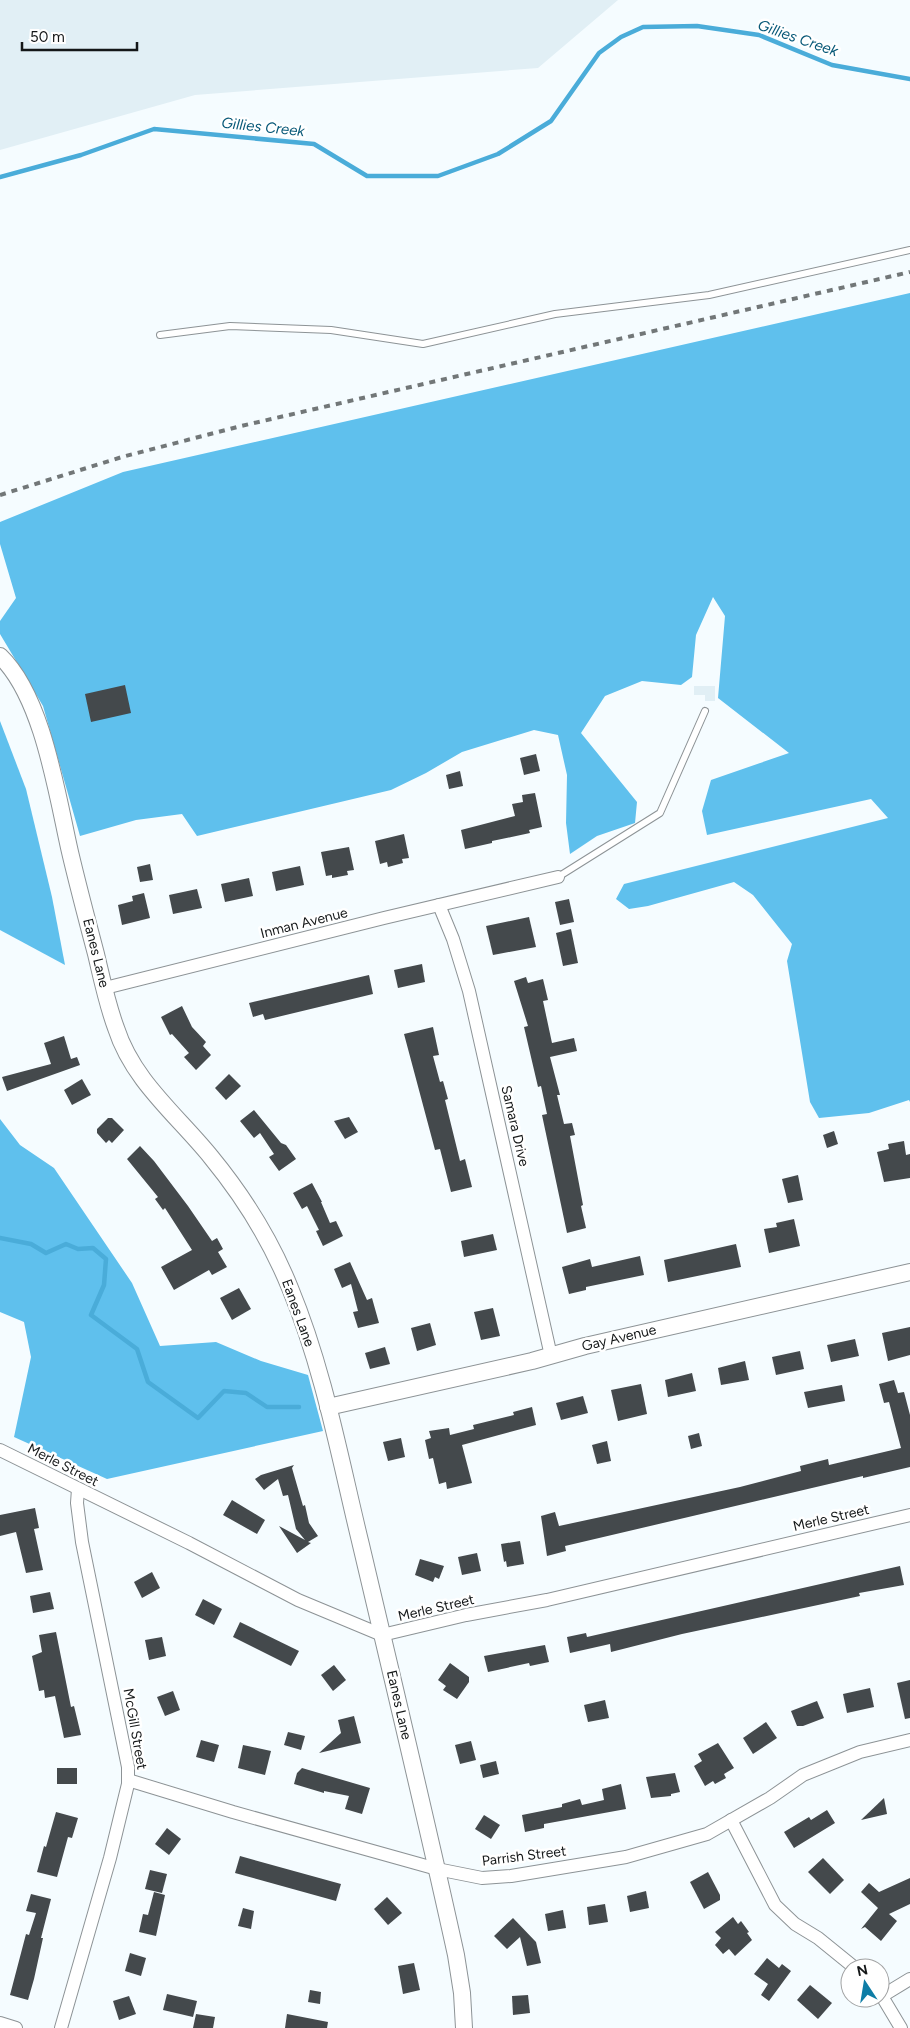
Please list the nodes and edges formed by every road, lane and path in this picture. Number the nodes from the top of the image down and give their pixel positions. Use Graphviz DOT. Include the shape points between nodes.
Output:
graph roads {
  1 [pos="910,250"];
  2 [pos="160,335"];
  3 [pos="0,656"];
  4 [pos="705,711"];
  5 [pos="558,878"];
  6 [pos="439,905"];
  7 [pos="104,988"];
  8 [pos="910,1272"];
  9 [pos="551,1356"];
  10 [pos="328,1408"];
  11 [pos="0,1450"];
  12 [pos="78,1490"];
  13 [pos="910,1515"];
  14 [pos="382,1635"];
  15 [pos="910,1740"];
  16 [pos="128,1780"];
  17 [pos="731,1820"];
  18 [pos="437,1870"];
  19 [pos="843,1958"];
  20 [pos="910,1979"];
  21 [pos="890,1990"];
  22 [pos="889,2008"];
  23 [pos="0,2023"];
  24 [pos="16,2028"];
  25 [pos="61,2028"];
  26 [pos="464,2028"];
  27 [pos="901,2028"];
  1 -- 2 [label="lane" via="709,295 556,314 423,344 331,330 230,326"];
  3 -- 7 [label="street, Eanes Lane" via="26,693 50,760"];
  4 -- 5 [label="lane" via="660,813"];
  5 -- 6 [label="street, Inman Avenue"];
  6 -- 7 [label="street, Inman Avenue"];
  6 -- 9 [label="street, Samara Drive" via="469,991"];
  7 -- 10 [label="street, Eanes Lane" via="115,1028 129,1061 231,1182 269,1243 290,1288"];
  8 -- 9 [label="street, Gay Avenue"];
  9 -- 10 [label="street, Gay Avenue"];
  10 -- 14 [label="street, Eanes Lane"];
  11 -- 12 [label="street, Merle Street"];
  12 -- 14 [label="street, Merle Street" via="190,1543 298,1600"];
  12 -- 16 [label="street, McGill Street" via="76,1503 82,1542"];
  13 -- 14 [label="street, Merle Street"];
  14 -- 18 [label="street, Eanes Lane"];
  15 -- 17 [label="street, Parrish Street" via="860,1752 802,1775"];
  16 -- 18 [label="street, Parrish Street"];
  16 -- 25 [label="street, McGill Street" via="110,1858"];
  17 -- 18 [label="street, Parrish Street" via="707,1834 626,1857 482,1878"];
  17 -- 19 [label="street" via="775,1905 795,1924"];
  18 -- 26 [label="street, Eanes Lane" via="456,1955"];
  20 -- 21 [label="street"];
  22 -- 27 [label="street"];
  23 -- 24 [label="street"];
}
